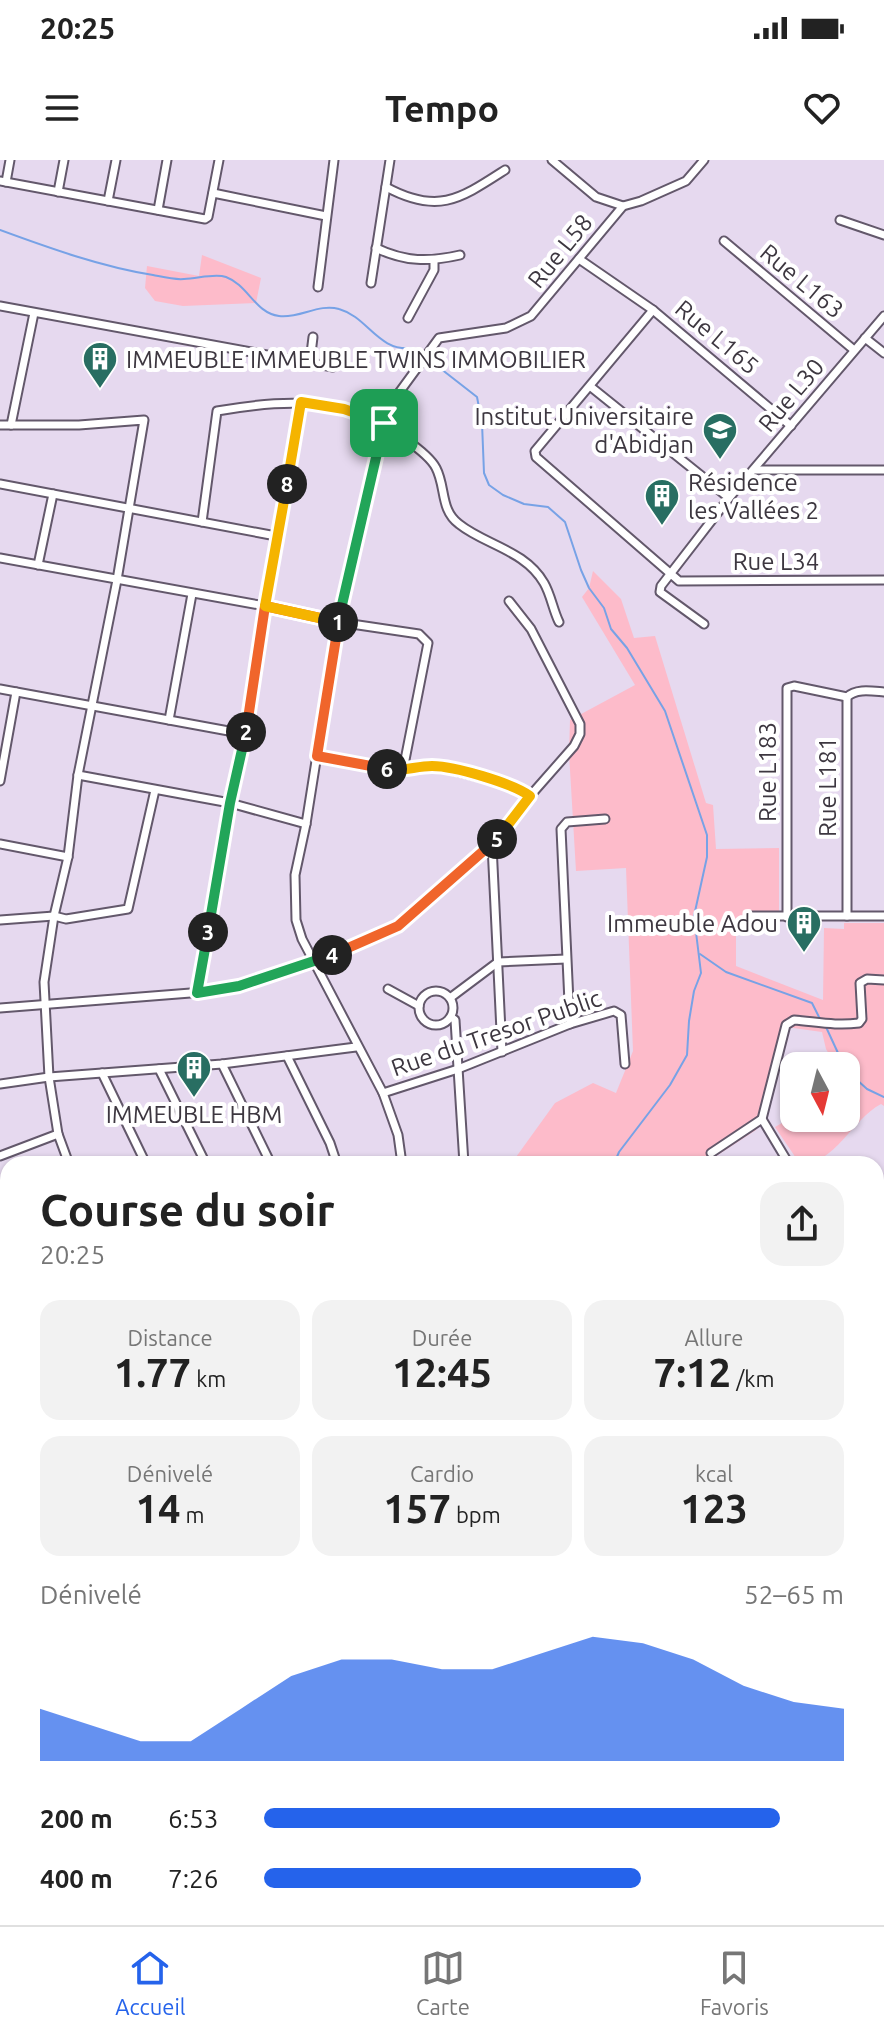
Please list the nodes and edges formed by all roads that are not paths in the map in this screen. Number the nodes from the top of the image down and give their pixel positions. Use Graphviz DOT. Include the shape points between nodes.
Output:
graph roads {
  1 [pos="10,160"];
  2 [pos="64,160"];
  3 [pos="116,160"];
  4 [pos="167,160"];
  5 [pos="219,160"];
  6 [pos="334,160"];
  7 [pos="390,160"];
  8 [pos="552,160"];
  9 [pos="704,160"];
  10 [pos="505,170"];
  11 [pos="3,181"];
  12 [pos="386,187"];
  13 [pos="58,192"];
  14 [pos="213,193"];
  15 [pos="108,201"];
  16 [pos="623,206"];
  17 [pos="158,210"];
  18 [pos="326,216"];
  19 [pos="840,220"];
  20 [pos="884,235"];
  21 [pos="724,241"];
  22 [pos="376,248"];
  23 [pos="460,255"];
  24 [pos="579,259"];
  25 [pos="434,261"];
  26 [pos="371,283"];
  27 [pos="318,287"];
  28 [pos="0,306"];
  29 [pos="653,310"];
  30 [pos="34,313"];
  31 [pos="884,316"];
  32 [pos="408,318"];
  33 [pos="313,337"];
  34 [pos="865,338"];
  35 [pos="854,350"];
  36 [pos="884,353"];
  37 [pos="310,362"];
  38 [pos="333,367"];
  39 [pos="591,387"];
  40 [pos="301,402"];
  41 [pos="384,423"];
  42 [pos="0,425"];
  43 [pos="11,425"];
  44 [pos="791,426"];
  45 [pos="754,470"];
  46 [pos="884,470"];
  47 [pos="0,484"];
  48 [pos="53,494"];
  49 [pos="729,498"];
  50 [pos="129,508"];
  51 [pos="202,522"];
  52 [pos="276,536"];
  53 [pos="0,558"];
  54 [pos="38,565"];
  55 [pos="671,575"];
  56 [pos="117,580"];
  57 [pos="884,580"];
  58 [pos="192,594"];
  59 [pos="509,601"];
  60 [pos="265,606"];
  61 [pos="338,622"];
  62 [pos="559,622"];
  63 [pos="704,624"];
  64 [pos="0,689"];
  65 [pos="16,692"];
  66 [pos="884,692"];
  67 [pos="847,697"];
  68 [pos="92,704"];
  69 [pos="169,720"];
  70 [pos="245,734"];
  71 [pos="317,756"];
  72 [pos="1,769"];
  73 [pos="403,770"];
  74 [pos="78,775"];
  75 [pos="0,781"];
  76 [pos="155,790"];
  77 [pos="530,796"];
  78 [pos="230,803"];
  79 [pos="605,819"];
  80 [pos="306,824"];
  81 [pos="0,844"];
  82 [pos="492,845"];
  83 [pos="68,857"];
  84 [pos="54,916"];
  85 [pos="749,916"];
  86 [pos="847,916"];
  87 [pos="884,916"];
  88 [pos="787,917"];
  89 [pos="0,920"];
  90 [pos="566,959"];
  91 [pos="314,962"];
  92 [pos="498,962"];
  93 [pos="884,980"];
  94 [pos="388,989"];
  95 [pos="197,993"];
  96 [pos="450,998"];
  97 [pos="46,1004"];
  98 [pos="419,1006"];
  99 [pos="0,1008"];
  100 [pos="451,1017"];
  101 [pos="570,1024"];
  102 [pos="356,1047"];
  103 [pos="502,1052"];
  104 [pos="287,1056"];
  105 [pos="222,1064"];
  106 [pos="625,1064"];
  107 [pos="159,1069"];
  108 [pos="458,1069"];
  109 [pos="102,1073"];
  110 [pos="49,1077"];
  111 [pos="0,1084"];
  112 [pos="383,1093"];
  113 [pos="762,1119"];
  114 [pos="58,1134"];
  115 [pos="711,1153"];
  116 [pos="0,1156"];
  117 [pos="66,1156"];
  118 [pos="142,1156"];
  119 [pos="202,1156"];
  120 [pos="267,1156"];
  121 [pos="334,1156"];
  122 [pos="401,1156"];
  123 [pos="463,1156"];
  124 [pos="784,1156"];
  1 -- 11 [label="street"];
  2 -- 13 [label="street"];
  3 -- 15 [label="street"];
  4 -- 17 [label="street"];
  5 -- 14 [label="street"];
  6 -- 18 [label="street"];
  7 -- 12 [label="street"];
  8 -- 16 [label="street" via="596,197"];
  9 -- 16 [label="street, Rue L58" via="686,181"];
  10 -- 12 [label="street" via="452,201 420,202"];
  11 -- 13 [label="street"];
  12 -- 22 [label="street"];
  13 -- 15 [label="street"];
  14 -- 17 [label="street" via="207,219"];
  14 -- 18 [label="street"];
  15 -- 17 [label="street"];
  16 -- 24 [label="street, Rue L58"];
  18 -- 27 [label="street"];
  19 -- 20 [label="street"];
  21 -- 35 [label="street, Rue L163"];
  22 -- 25 [label="street" via="404,259"];
  22 -- 26 [label="street"];
  23 -- 25 [label="street"];
  24 -- 29 [label="street, Rue L165"];
  24 -- 41 [label="street, Rue L58" via="531,316 506,328 434,342 390,405"];
  25 -- 32 [label="street"];
  28 -- 30 [label="street"];
  29 -- 39 [label="street"];
  29 -- 44 [label="street, Rue L165"];
  30 -- 37 [label="street"];
  30 -- 43 [label="street"];
  31 -- 34 [label="street, Rue L30"];
  33 -- 37 [label="street"];
  34 -- 35 [label="street, Rue L30"];
  34 -- 36 [label="street"];
  35 -- 44 [label="street, Rue L30"];
  37 -- 38 [label="street"];
  39 -- 49 [label="street"];
  39 -- 55 [label="street" via="535,451 536,457"];
  40 -- 41 [label="street"];
  40 -- 51 [label="street" via="217,411"];
  40 -- 52 [label="street"];
  41 -- 61 [label="street"];
  41 -- 62 [label="street" via="436,468 445,505 457,524 507,549 541,579"];
  42 -- 43 [label="street"];
  43 -- 50 [label="street" via="144,420"];
  44 -- 45 [label="street, Rue L30"];
  45 -- 46 [label="street"];
  45 -- 49 [label="street, Rue L30"];
  47 -- 48 [label="street"];
  48 -- 50 [label="street"];
  48 -- 54 [label="street"];
  49 -- 55 [label="street, Rue L30"];
  50 -- 51 [label="street"];
  50 -- 56 [label="street"];
  51 -- 52 [label="street"];
  52 -- 60 [label="street"];
  53 -- 54 [label="street"];
  54 -- 56 [label="street"];
  55 -- 57 [label="street, Rue L34" via="685,582"];
  55 -- 63 [label="street" via="660,592"];
  56 -- 58 [label="street"];
  56 -- 68 [label="street"];
  58 -- 60 [label="street"];
  58 -- 69 [label="street"];
  59 -- 77 [label="street" via="531,629 580,724 574,746"];
  60 -- 61 [label="street"];
  60 -- 70 [label="street"];
  61 -- 71 [label="street"];
  61 -- 73 [label="street" via="419,634 428,643"];
  64 -- 65 [label="street"];
  65 -- 68 [label="street"];
  65 -- 72 [label="street"];
  66 -- 67 [label="street" via="859,691"];
  67 -- 86 [label="street, Rue L181"];
  67 -- 88 [label="street, Rue L183" via="787,688"];
  68 -- 69 [label="street"];
  68 -- 74 [label="street"];
  69 -- 70 [label="street"];
  70 -- 78 [label="street"];
  71 -- 73 [label="street"];
  71 -- 80 [label="street"];
  72 -- 75 [label="street"];
  73 -- 77 [label="street" via="435,766 507,784"];
  74 -- 76 [label="street"];
  74 -- 83 [label="street"];
  76 -- 78 [label="street"];
  76 -- 84 [label="street" via="128,909 66,919"];
  77 -- 82 [label="street"];
  78 -- 80 [label="street"];
  78 -- 95 [label="street"];
  79 -- 90 [label="street" via="567,822 561,829"];
  80 -- 91 [label="street" via="295,875 295,911"];
  81 -- 83 [label="street"];
  82 -- 91 [label="street" via="398,926"];
  82 -- 92 [label="street"];
  83 -- 84 [label="street"];
  84 -- 89 [label="street"];
  84 -- 97 [label="street"];
  85 -- 88 [label="street"];
  86 -- 87 [label="street"];
  86 -- 88 [label="street"];
  90 -- 92 [label="street"];
  90 -- 101 [label="street"];
  91 -- 95 [label="street"];
  91 -- 102 [label="street"];
  92 -- 96 [label="street"];
  92 -- 103 [label="street"];
  93 -- 113 [label="street" via="860,983 859,1023 831,1026 794,1020 786,1025"];
  94 -- 98 [label="street"];
  95 -- 97 [label="street"];
  96 -- 98 [label="street" via="435,991"];
  96 -- 100 [label="street"];
  97 -- 99 [label="street"];
  97 -- 110 [label="street"];
  98 -- 100 [label="street" via="431,1024"];
  100 -- 108 [label="street"];
  101 -- 103 [label="street, Rue du Tresor Public"];
  101 -- 106 [label="street, Rue du Tresor Public" via="618,1012"];
  102 -- 104 [label="street"];
  102 -- 112 [label="street"];
  103 -- 108 [label="street, Rue du Tresor Public"];
  104 -- 105 [label="street"];
  104 -- 121 [label="street"];
  105 -- 107 [label="street"];
  105 -- 120 [label="street"];
  107 -- 109 [label="street"];
  107 -- 119 [label="street"];
  108 -- 112 [label="street, Rue du Tresor Public"];
  108 -- 123 [label="street"];
  109 -- 110 [label="street"];
  109 -- 118 [label="street"];
  110 -- 111 [label="street"];
  110 -- 114 [label="street"];
  112 -- 122 [label="street"];
  113 -- 115 [label="street"];
  113 -- 124 [label="street"];
  114 -- 116 [label="street"];
  114 -- 117 [label="street"];
}
